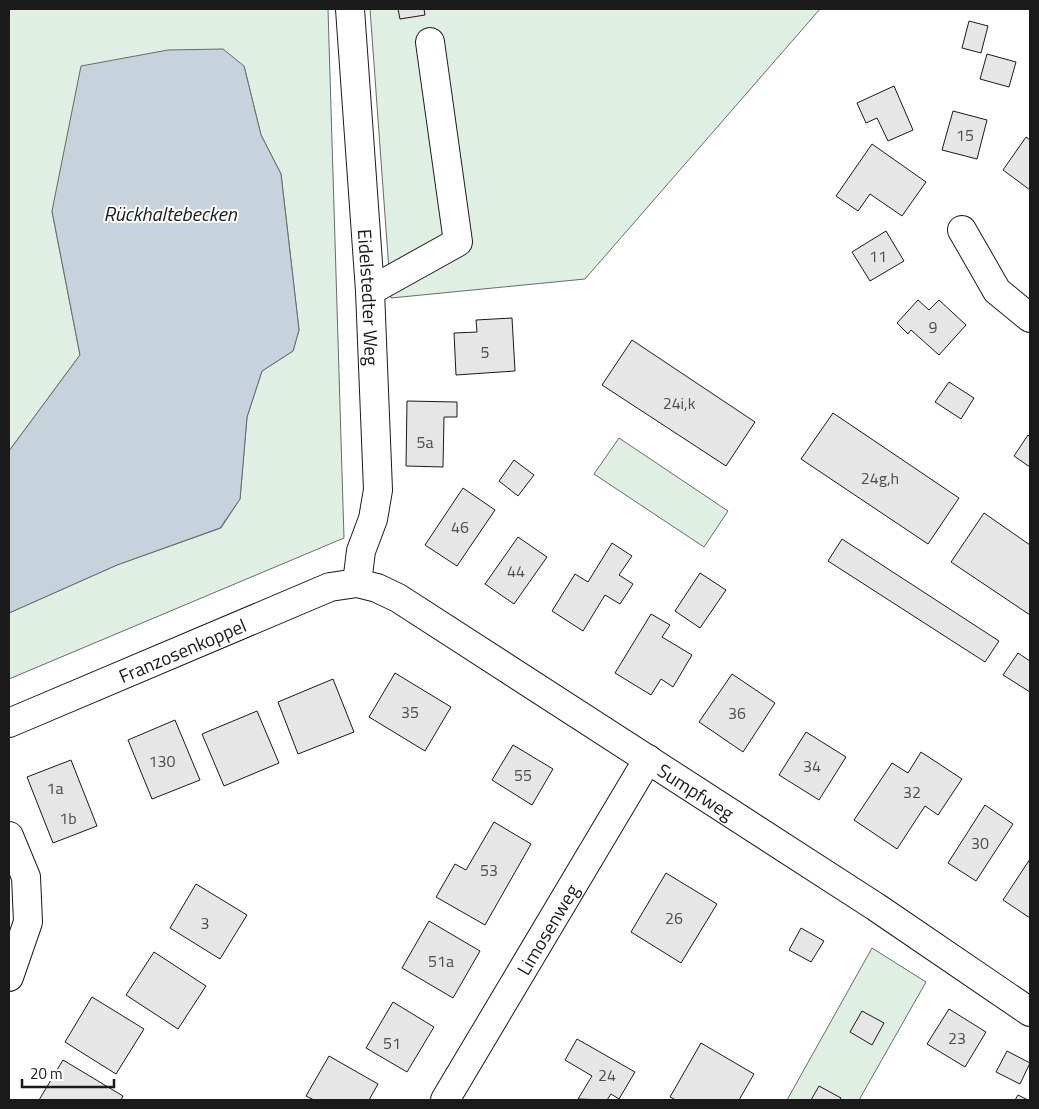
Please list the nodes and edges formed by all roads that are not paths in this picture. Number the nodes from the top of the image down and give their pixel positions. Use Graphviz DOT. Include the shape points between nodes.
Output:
graph roads {
  1 [pos="350,9"];
  2 [pos="430,42"];
  3 [pos="962,230"];
  4 [pos="370,291"];
  5 [pos="1030,318"];
  6 [pos="356,583"];
  7 [pos="9,723"];
  8 [pos="648,759"];
  9 [pos="9,836"];
  10 [pos="9,977"];
  11 [pos="1030,1012"];
  12 [pos="445,1100"];
  1 -- 4 [label="street, Eidelstedter Weg"];
  2 -- 4 [label="street" via="458,242"];
  3 -- 5 [label="street" via="998,291"];
  4 -- 6 [label="street, Eidelstedter Weg" via="378,490 373,519 361,551"];
  6 -- 7 [label="street, Franzosenkoppel" via="311,594"];
  6 -- 8 [label="street, Sumpfweg" via="398,598"];
  8 -- 11 [label="street, Sumpfweg"];
  8 -- 12 [label="street, Limosenweg"];
  9 -- 10 [label="street" via="26,877 28,922"];
}
